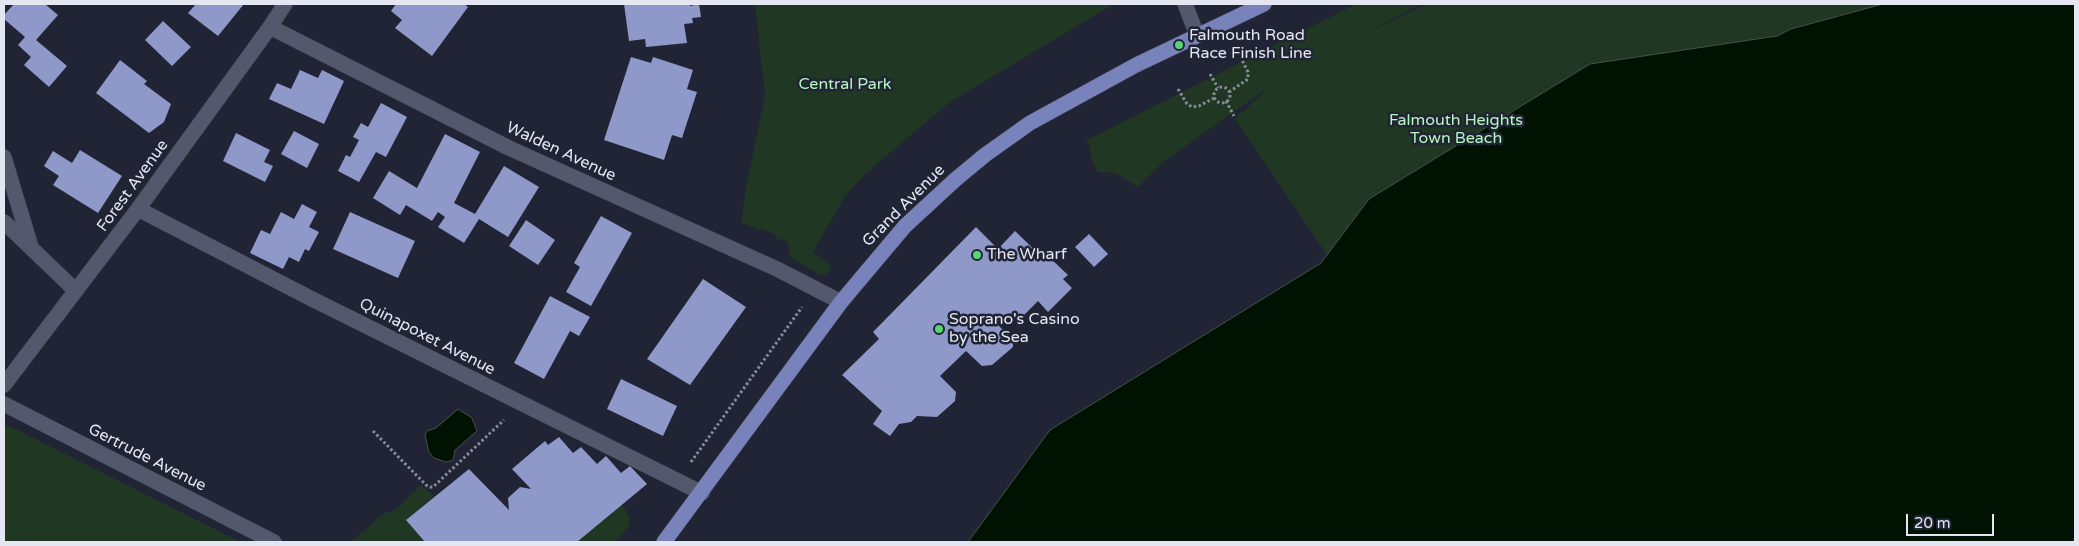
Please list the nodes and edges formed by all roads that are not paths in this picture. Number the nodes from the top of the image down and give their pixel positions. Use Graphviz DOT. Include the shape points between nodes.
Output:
graph roads {
  1 [pos="284,4"];
  2 [pos="1185,4"];
  3 [pos="1264,4"];
  4 [pos="270,26"];
  5 [pos="1197,35"];
  6 [pos="4,156"];
  7 [pos="138,209"];
  8 [pos="4,222"];
  9 [pos="31,249"];
  10 [pos="76,291"];
  11 [pos="841,302"];
  12 [pos="4,385"];
  13 [pos="4,404"];
  14 [pos="702,493"];
  15 [pos="274,542"];
  16 [pos="664,542"];
  1 -- 4 [label="street, Forest Avenue"];
  2 -- 5 [label="street"];
  3 -- 5 [label="main road, Grand Avenue"];
  4 -- 7 [label="street, Forest Avenue"];
  4 -- 11 [label="street, Walden Avenue" via="510,148 777,269"];
  5 -- 11 [label="main road, Grand Avenue" via="1074,98 1030,123 985,155 905,226"];
  6 -- 9 [label="street"];
  7 -- 10 [label="street, Forest Avenue"];
  7 -- 14 [label="street, Quinapoxet Avenue"];
  8 -- 9 [label="street"];
  9 -- 10 [label="street"];
  10 -- 12 [label="street, Forest Avenue"];
  11 -- 14 [label="main road, Grand Avenue"];
  13 -- 15 [label="street, Gertrude Avenue"];
  14 -- 16 [label="main road, Grand Avenue"];
}
